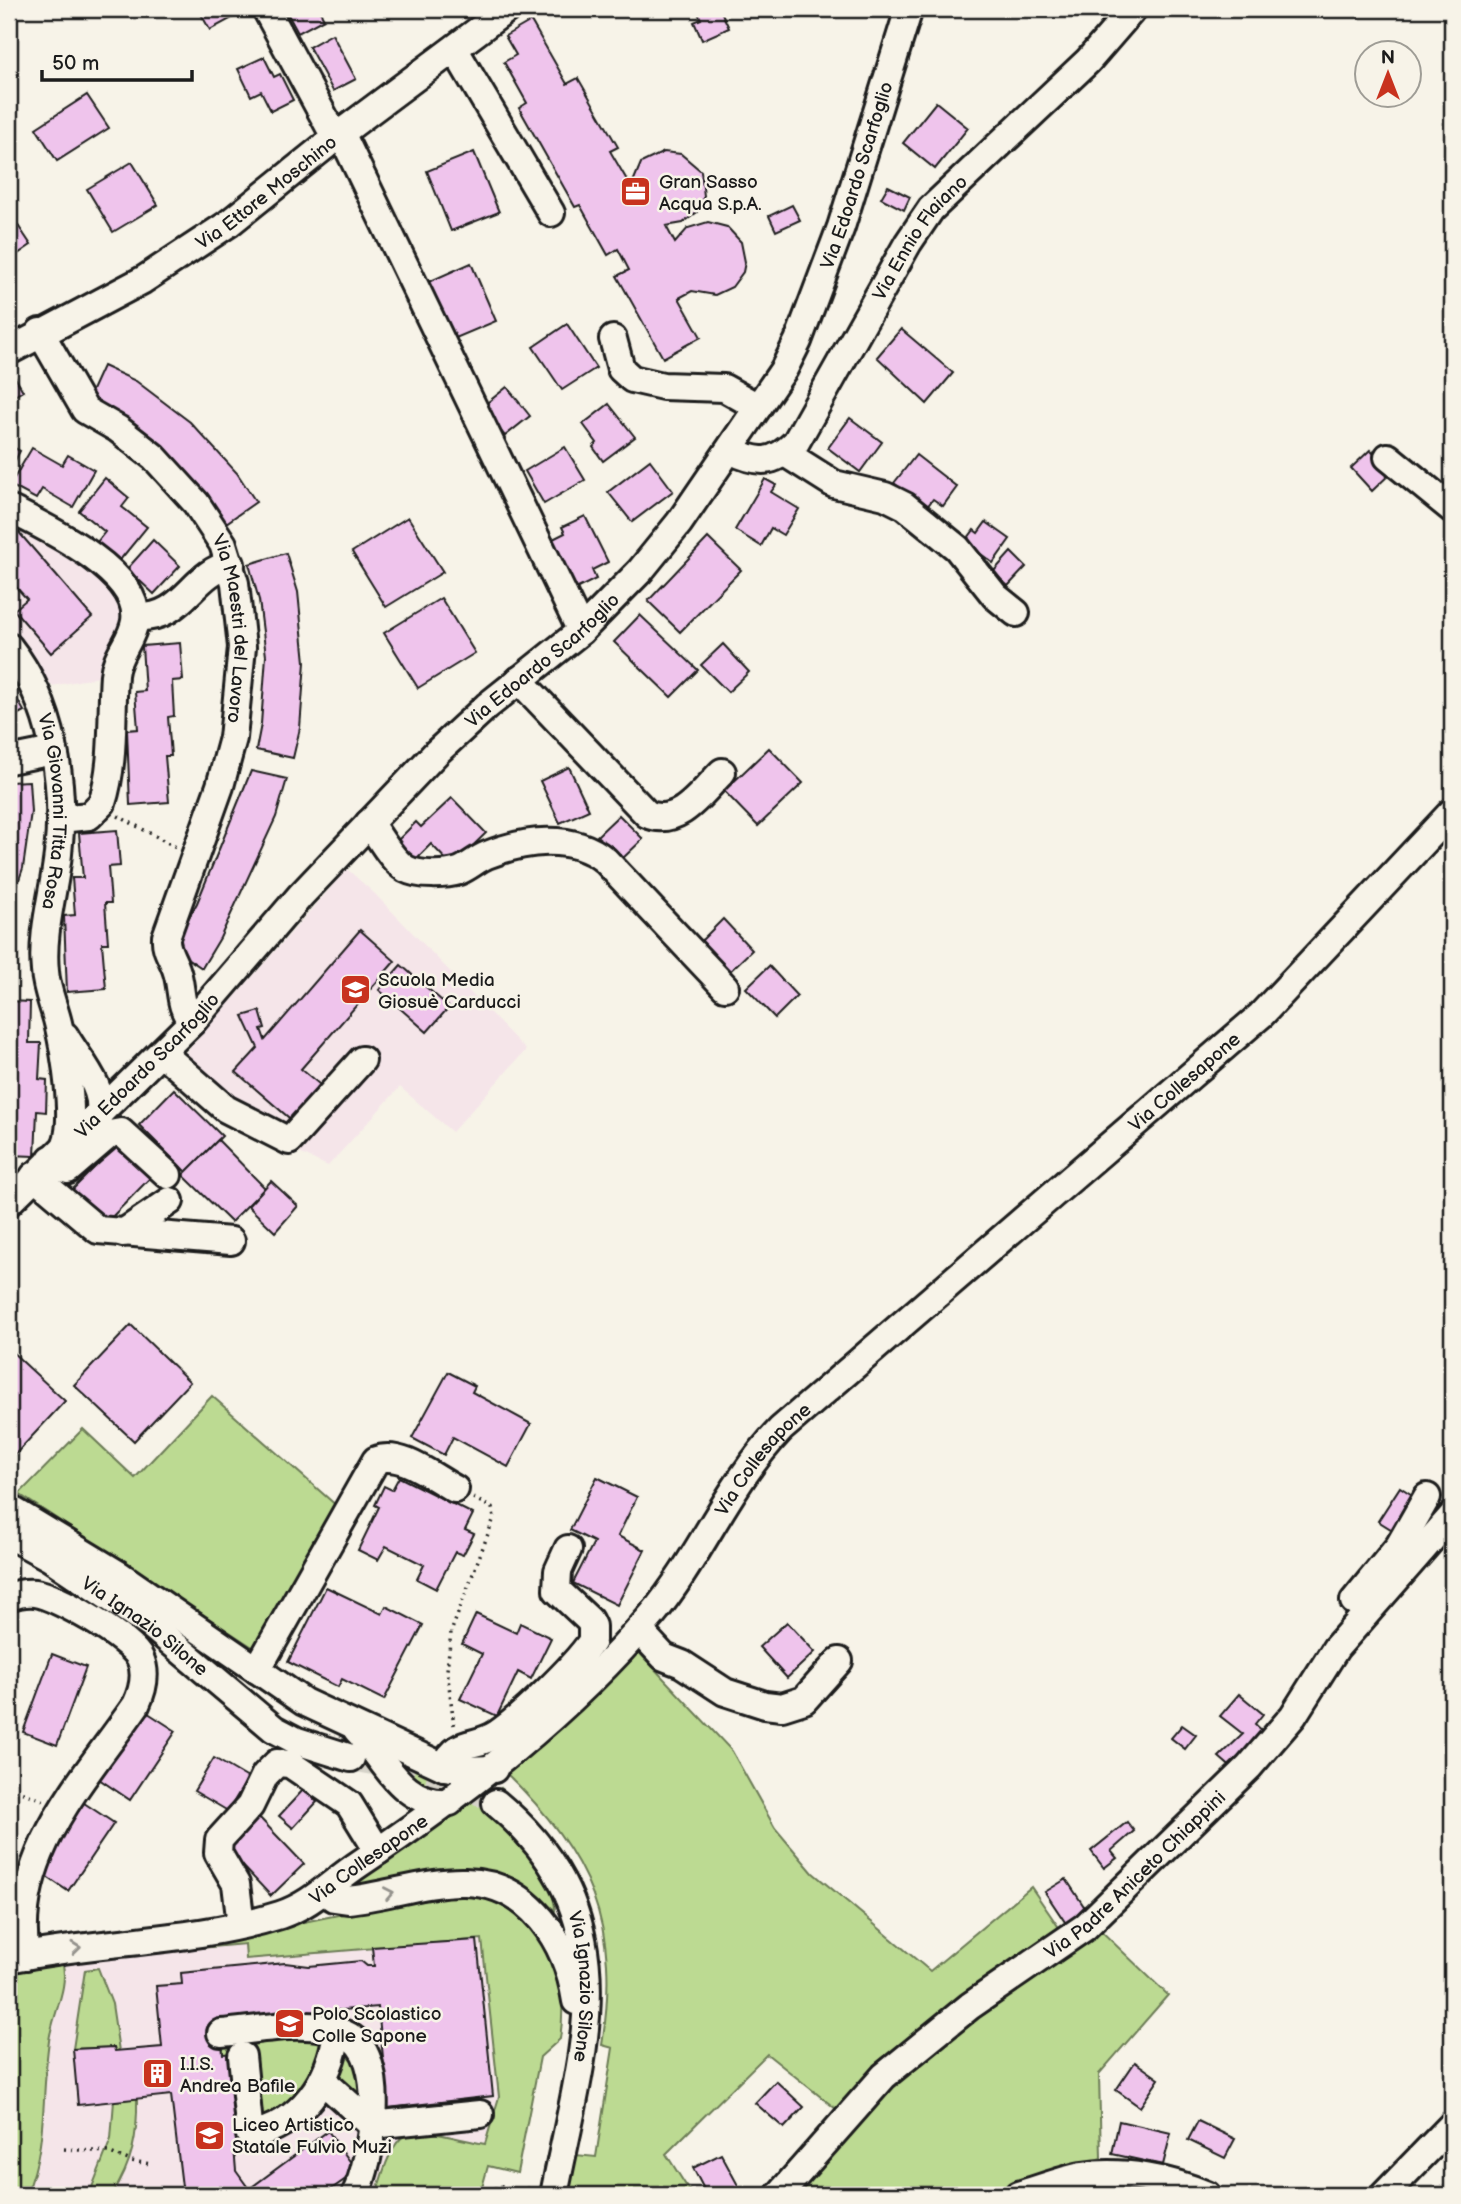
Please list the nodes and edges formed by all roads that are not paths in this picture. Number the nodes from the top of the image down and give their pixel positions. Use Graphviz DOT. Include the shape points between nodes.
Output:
graph roads {
  1 [pos="266,9"];
  2 [pos="508,9"];
  3 [pos="909,9"];
  4 [pos="1133,9"];
  5 [pos="454,50"];
  6 [pos="338,135"];
  7 [pos="551,213"];
  8 [pos="40,332"];
  9 [pos="613,339"];
  10 [pos="9,351"];
  11 [pos="758,407"];
  12 [pos="730,450"];
  13 [pos="785,453"];
  14 [pos="1388,457"];
  15 [pos="9,509"];
  16 [pos="1452,509"];
  17 [pos="231,564"];
  18 [pos="1016,613"];
  19 [pos="135,617"];
  20 [pos="581,631"];
  21 [pos="9,647"];
  22 [pos="519,680"];
  23 [pos="53,751"];
  24 [pos="9,760"];
  25 [pos="722,772"];
  26 [pos="1452,812"];
  27 [pos="60,819"];
  28 [pos="369,823"];
  29 [pos="725,987"];
  30 [pos="192,1022"];
  31 [pos="59,1026"];
  32 [pos="162,1054"];
  33 [pos="362,1060"];
  34 [pos="93,1083"];
  35 [pos="121,1095"];
  36 [pos="68,1096"];
  37 [pos="95,1119"];
  38 [pos="51,1160"];
  39 [pos="9,1202"];
  40 [pos="122,1233"];
  41 [pos="231,1241"];
  42 [pos="455,1489"];
  43 [pos="1427,1497"];
  44 [pos="9,1508"];
  45 [pos="1452,1516"];
  46 [pos="9,1535"];
  47 [pos="568,1549"];
  48 [pos="9,1597"];
  49 [pos="639,1630"];
  50 [pos="1340,1643"];
  51 [pos="838,1661"];
  52 [pos="257,1670"];
  53 [pos="353,1726"];
  54 [pos="351,1758"];
  55 [pos="444,1767"];
  56 [pos="494,1769"];
  57 [pos="415,1796"];
  58 [pos="450,1802"];
  59 [pos="496,1803"];
  60 [pos="418,1826"];
  61 [pos="378,1852"];
  62 [pos="324,1891"];
  63 [pos="241,1925"];
  64 [pos="17,1958"];
  65 [pos="337,2031"];
  66 [pos="221,2033"];
  67 [pos="582,2051"];
  68 [pos="242,2056"];
  69 [pos="323,2081"];
  70 [pos="480,2114"];
  71 [pos="373,2125"];
  72 [pos="1452,2125"];
  73 [pos="544,2192"];
  74 [pos="355,2195"];
  75 [pos="779,2195"];
  76 [pos="1018,2195"];
  77 [pos="1207,2195"];
  78 [pos="1384,2195"];
  1 -- 6 [label="street"];
  2 -- 5 [label="street, Via Ettore Moschino"];
  3 -- 11 [label="street, Via Edoardo Scarfoglio" via="841,227 799,341"];
  4 -- 13 [label="street, Via Ennio Flaiano" via="1088,61 931,209 807,427"];
  5 -- 6 [label="street, Via Ettore Moschino"];
  5 -- 7 [label="street"];
  6 -- 8 [label="street, Via Ettore Moschino" via="228,224 159,270"];
  6 -- 20 [label="street"];
  8 -- 10 [label="street, Via Ettore Moschino"];
  8 -- 17 [label="street, Via Maestri del Lavoro" via="82,406 136,443 184,488 218,533"];
  9 -- 11 [label="street" via="621,369 632,379 684,388 724,388"];
  11 -- 12 [label="street, Via Edoardo Scarfoglio"];
  12 -- 13 [label="street" via="758,462"];
  12 -- 20 [label="street, Via Edoardo Scarfoglio" via="653,555"];
  13 -- 18 [label="street" via="834,484 905,506 957,548 995,596"];
  14 -- 16 [label="street"];
  15 -- 19 [label="street" via="58,533 117,577 130,594"];
  17 -- 19 [label="street" via="216,569 167,612"];
  17 -- 30 [label="street, Via Maestri del Lavoro" via="242,640 237,718 229,758 165,942 177,970 183,1008"];
  19 -- 27 [label="street" via="116,663 100,807 84,818"];
  20 -- 22 [label="street, Via Edoardo Scarfoglio"];
  21 -- 23 [label="street, Via Giovanni Titta Rosa" via="40,699"];
  22 -- 25 [label="street" via="647,814 662,818 678,814"];
  22 -- 28 [label="street, Via Edoardo Scarfoglio" via="437,752"];
  23 -- 24 [label="street"];
  23 -- 27 [label="street, Via Giovanni Titta Rosa"];
  26 -- 49 [label="street, Via Collesapone" via="1261,1015 781,1429 734,1485 668,1593"];
  27 -- 31 [label="street, Via Giovanni Titta Rosa" via="44,961"];
  28 -- 29 [label="street" via="405,868 421,873 461,870 485,856 527,845 561,842 585,847 604,860"];
  28 -- 30 [label="street, Via Edoardo Scarfoglio"];
  30 -- 32 [label="street, Via Edoardo Scarfoglio"];
  31 -- 34 [label="street, Via Giovanni Titta Rosa"];
  31 -- 36 [label="street, Via Giovanni Titta Rosa"];
  32 -- 33 [label="street" via="226,1110 289,1141"];
  32 -- 35 [label="street, Via Edoardo Scarfoglio"];
  34 -- 35 [label="street" via="108,1094"];
  34 -- 37 [label="street, Via Giovanni Titta Rosa" via="100,1099"];
  35 -- 37 [label="street, Via Edoardo Scarfoglio"];
  36 -- 37 [label="street, Via Giovanni Titta Rosa" via="78,1119"];
  36 -- 38 [label="street, Via Giovanni Titta Rosa" via="70,1128"];
  37 -- 38 [label="street, Via Edoardo Scarfoglio"];
  38 -- 39 [label="street, Via Edoardo Scarfoglio"];
  38 -- 40 [label="street" via="91,1226"];
  38 -- 40 [label="street" via="68,1170 110,1134 121,1132 169,1188"];
  40 -- 41 [label="street"];
  42 -- 52 [label="street" via="399,1459 376,1460"];
  43 -- 50 [label="street" via="1399,1546 1340,1622"];
  44 -- 52 [label="street, Via Ignazio Silone" via="118,1574"];
  45 -- 50 [label="street, Via Padre Aniceto Chiappini"];
  46 -- 54 [label="street, Via Ignazio Silone" via="152,1626 274,1730"];
  47 -- 55 [label="street" via="556,1590 589,1620 592,1641 515,1719 493,1736 461,1746"];
  48 -- 64 [label="street" via="35,1593 55,1600 124,1640 142,1664 143,1688 43,1841 31,1869"];
  49 -- 51 [label="street" via="664,1657 725,1692 765,1705 789,1706 804,1700"];
  49 -- 56 [label="street, Via Collesapone"];
  50 -- 75 [label="street, Via Padre Aniceto Chiappini" via="1280,1732 1098,1916 970,2006 884,2076"];
  52 -- 53 [label="street, Via Ignazio Silone" via="304,1702"];
  53 -- 55 [label="street, Via Ignazio Silone"];
  53 -- 57 [label="street, Via Ignazio Silone"];
  55 -- 56 [label="street"];
  55 -- 58 [label="street" via="451,1785"];
  56 -- 58 [label="street, Via Collesapone"];
  57 -- 58 [label="street"];
  57 -- 60 [label="street" via="422,1814"];
  58 -- 60 [label="street, Via Collesapone"];
  59 -- 67 [label="street, Via Ignazio Silone" via="547,1857 579,1922 588,1977"];
  60 -- 61 [label="street, Via Collesapone"];
  61 -- 62 [label="street, Via Collesapone"];
  61 -- 63 [label="street" via="349,1804 290,1764 277,1763 265,1775 250,1806 219,1840 218,1853 236,1884"];
  62 -- 63 [label="street, Via Collesapone" via="285,1913"];
  62 -- 67 [label="street, one-way" via="348,1900 465,1882 516,1897 546,1923 565,1955"];
  64 -- 63 [label="street, Via Collesapone, one-way"];
  65 -- 66 [label="street" via="300,2028"];
  65 -- 69 [label="street"];
  65 -- 71 [label="street" via="350,2036 365,2055"];
  67 -- 73 [label="street, Via Ignazio Silone"];
  68 -- 69 [label="street" via="250,2135 285,2120"];
  69 -- 71 [label="street"];
  70 -- 71 [label="street"];
  71 -- 74 [label="street" via="366,2171"];
  72 -- 78 [label="street"];
  76 -- 77 [label="street" via="1074,2178 1104,2175 1166,2181"];
}
